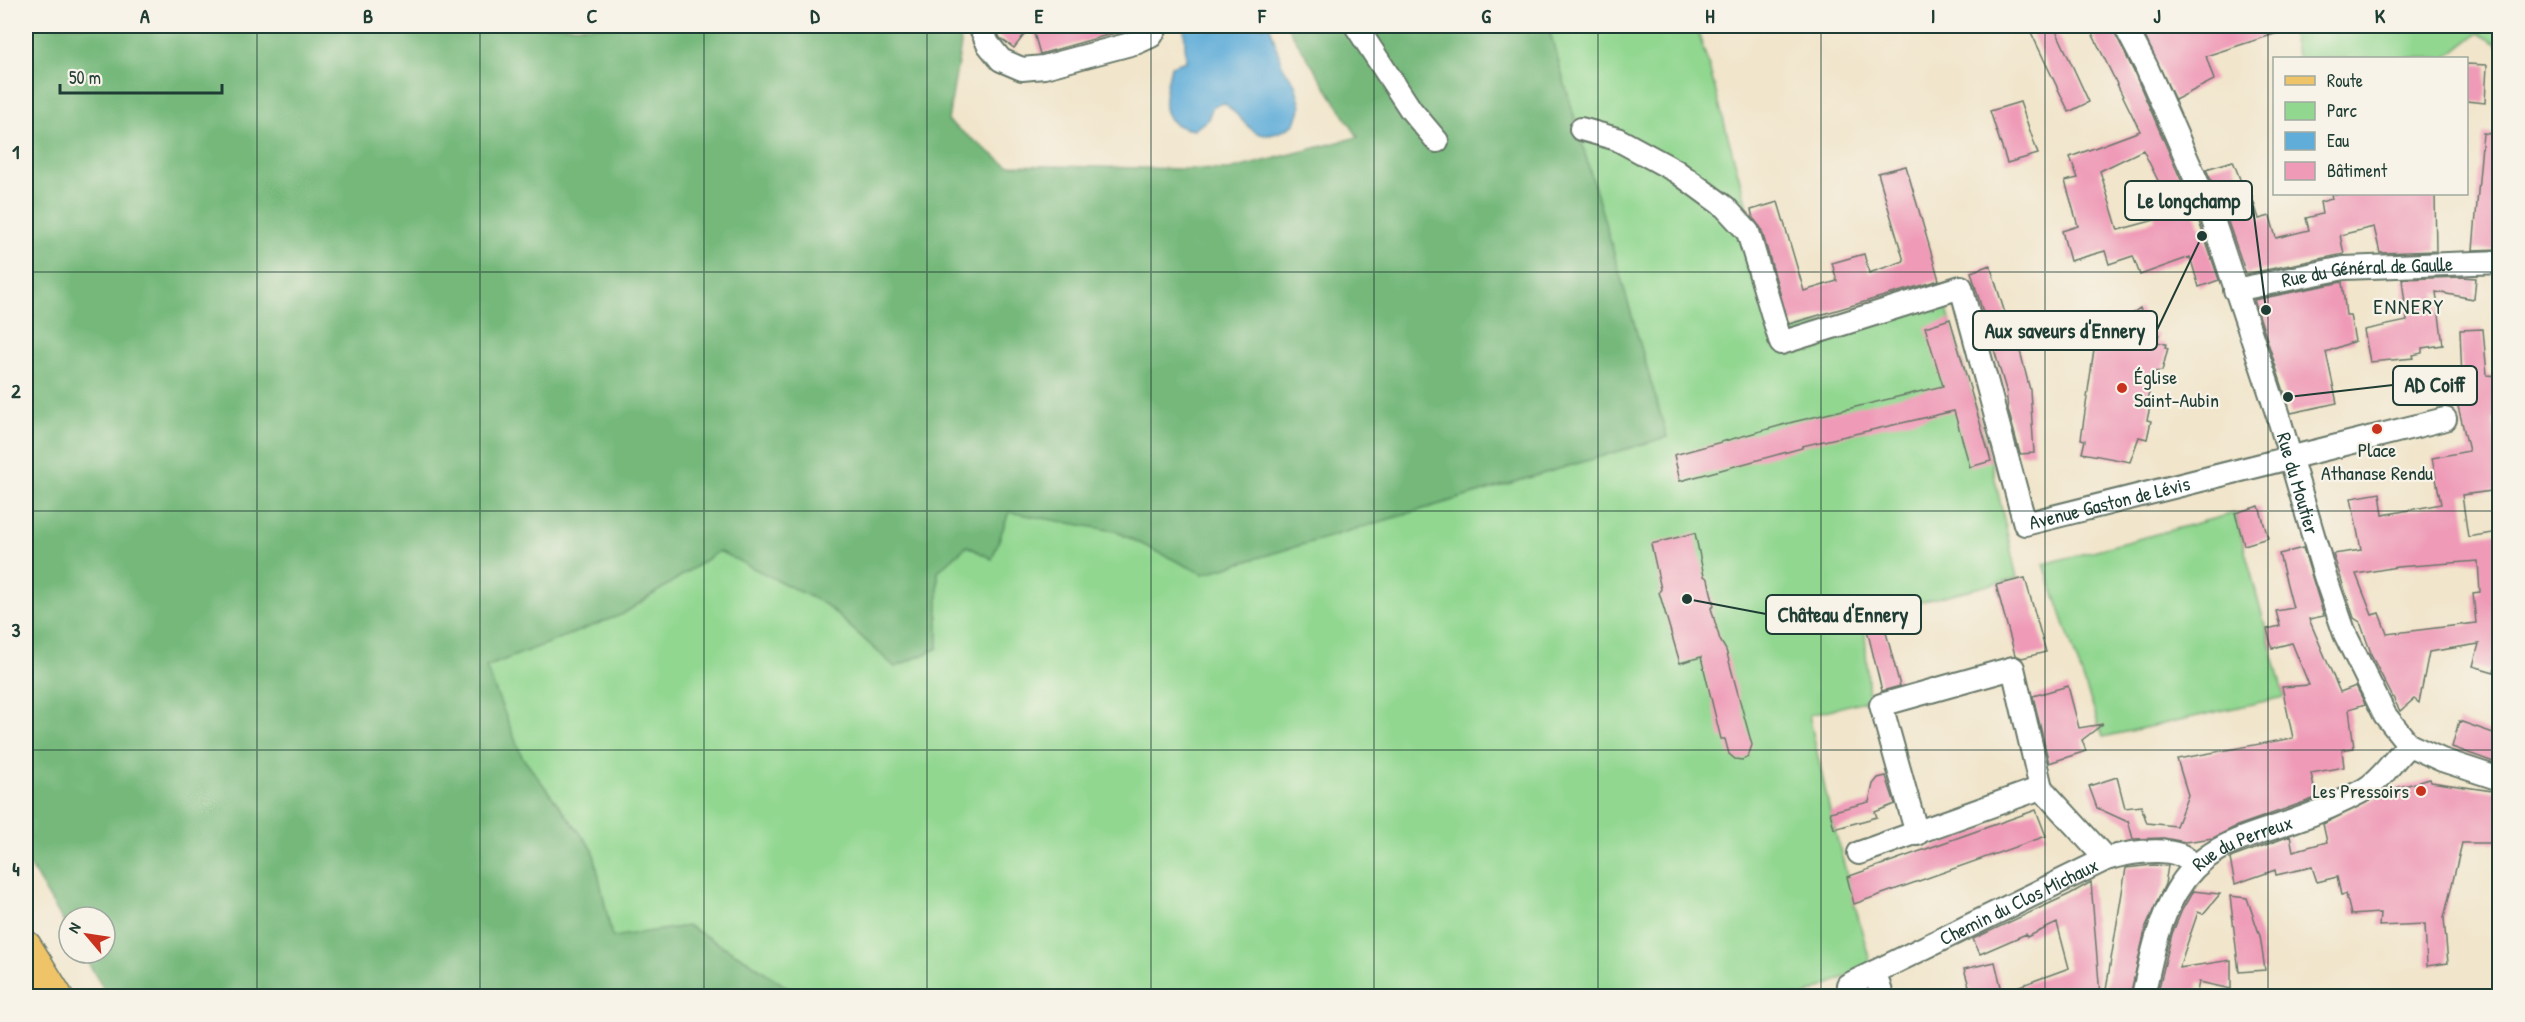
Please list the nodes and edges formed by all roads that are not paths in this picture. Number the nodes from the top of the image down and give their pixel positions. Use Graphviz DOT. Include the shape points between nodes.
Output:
graph roads {
  1 [pos="980,26"];
  2 [pos="1157,26"];
  3 [pos="1356,26"];
  4 [pos="2125,26"];
  5 [pos="1581,129"];
  6 [pos="1437,141"];
  7 [pos="2499,262"];
  8 [pos="2235,290"];
  9 [pos="2445,418"];
  10 [pos="2290,459"];
  11 [pos="2409,745"];
  12 [pos="2499,779"];
  13 [pos="2041,788"];
  14 [pos="1917,834"];
  15 [pos="1859,853"];
  16 [pos="2106,859"];
  17 [pos="2194,867"];
  18 [pos="26,946"];
  19 [pos="1875,972"];
  20 [pos="1848,985"];
  21 [pos="57,996"];
  22 [pos="1882,996"];
  23 [pos="2143,996"];
  1 -- 2 [label="street" via="1001,60 1022,69 1044,67 1138,42 1151,36"];
  3 -- 6 [label="street" via="1411,110"];
  4 -- 8 [label="street, Rue du Moutier" via="2191,164"];
  5 -- 10 [label="street, Avenue Gaston de Lévis" via="1617,139 1676,171 1725,207 1749,232 1781,343 1961,287 2025,524"];
  7 -- 8 [label="street, Rue du Général de Gaulle" via="2344,267"];
  8 -- 10 [label="street, Rue du Moutier"];
  9 -- 10 [label="street"];
  10 -- 11 [label="street, Rue du Moutier" via="2345,634 2385,714"];
  11 -- 12 [label="street, Rue du Moutier"];
  11 -- 17 [label="street, Rue du Perreux" via="2366,789 2296,820 2228,843"];
  13 -- 14 [label="street"];
  13 -- 14 [label="street" via="2013,668 1881,705"];
  13 -- 16 [label="street"];
  14 -- 15 [label="street"];
  16 -- 17 [label="street, Chemin du Clos Michaux" via="2132,851 2175,853"];
  16 -- 19 [label="street, Chemin du Clos Michaux"];
  17 -- 23 [label="street, Rue du Perreux" via="2174,894 2164,918"];
  18 -- 21 [label="main road"];
  19 -- 20 [label="street, Chemin du Clos Michaux"];
  19 -- 22 [label="street"];
}
